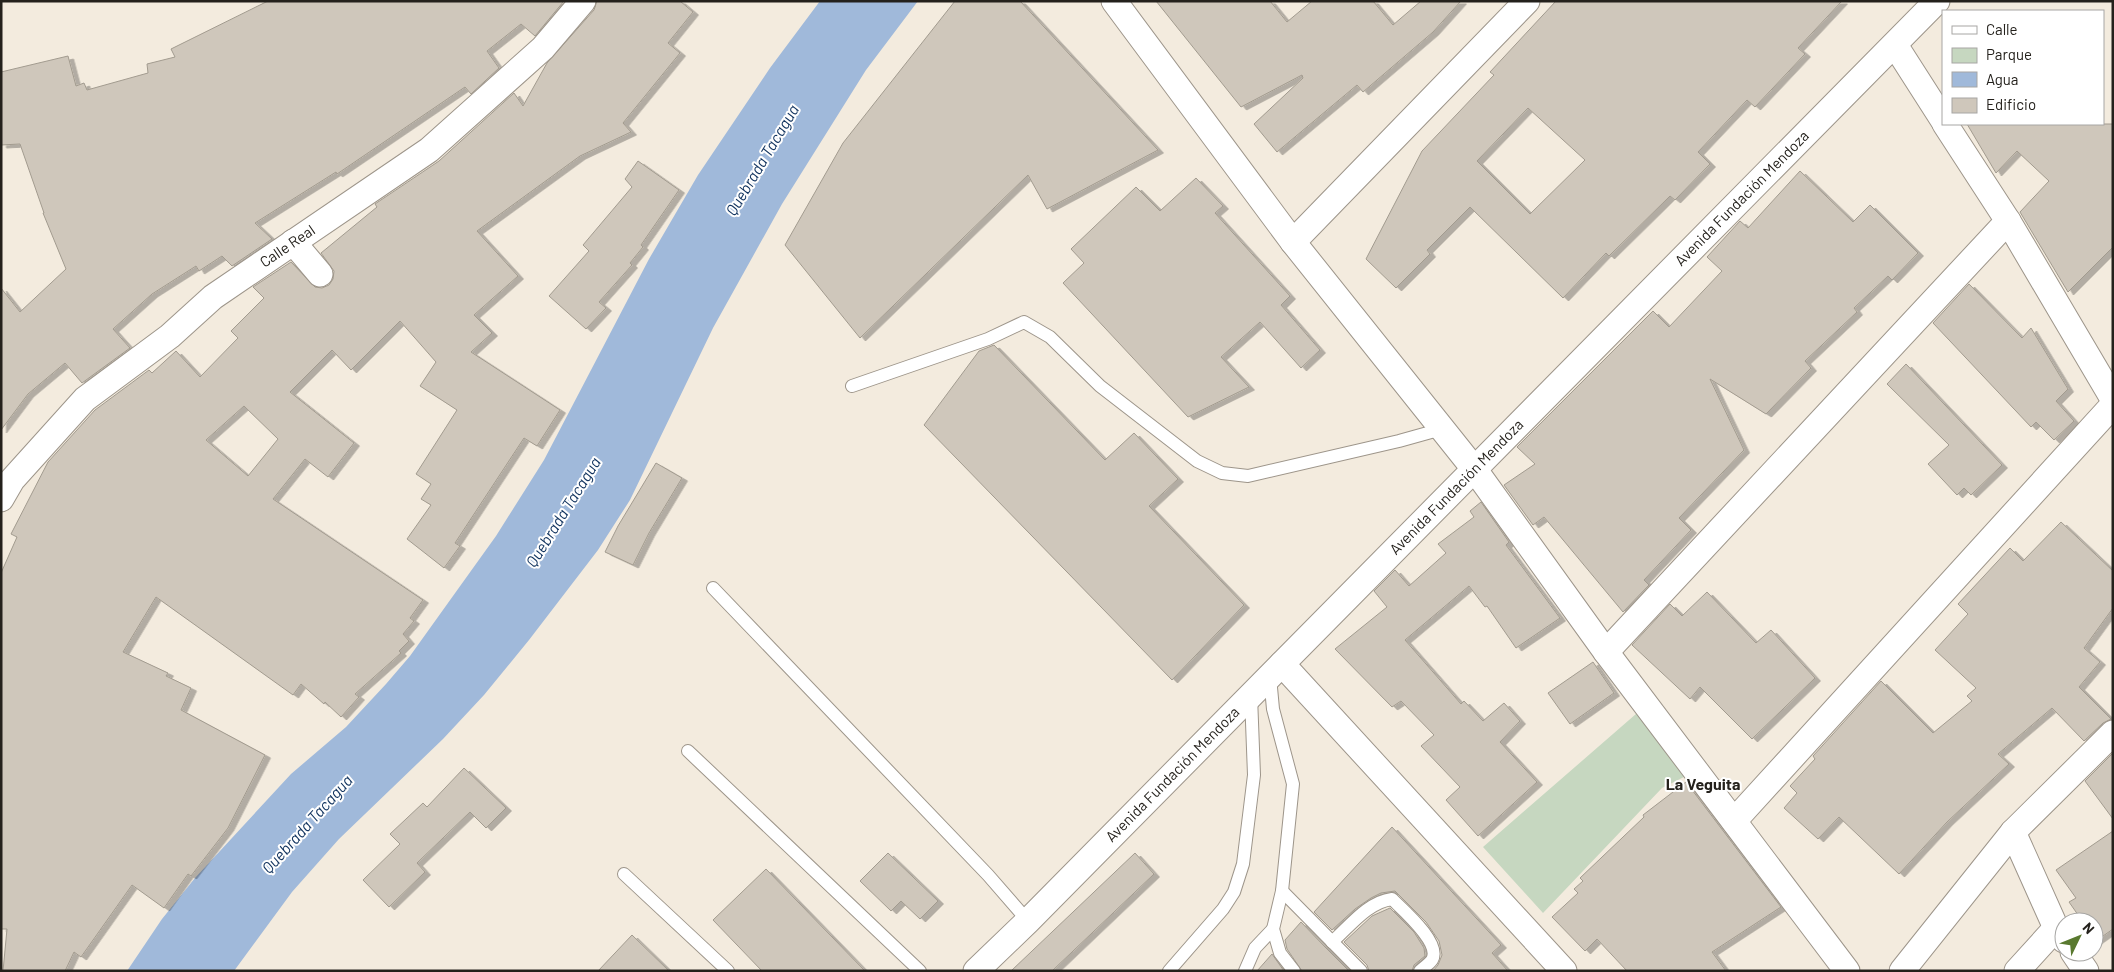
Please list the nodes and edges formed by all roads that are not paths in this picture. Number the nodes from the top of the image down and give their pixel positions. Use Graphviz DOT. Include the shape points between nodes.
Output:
graph roads {
  1 [pos="583,1"];
  2 [pos="1114,1"];
  3 [pos="1527,1"];
  4 [pos="1937,1"];
  5 [pos="1895,45"];
  6 [pos="1942,118"];
  7 [pos="1946,125"];
  8 [pos="2008,222"];
  9 [pos="293,242"];
  10 [pos="1293,242"];
  11 [pos="320,274"];
  12 [pos="852,386"];
  13 [pos="2113,399"];
  14 [pos="2113,405"];
  15 [pos="1442,429"];
  16 [pos="1475,470"];
  17 [pos="5,486"];
  18 [pos="713,588"];
  19 [pos="1606,652"];
  20 [pos="1276,671"];
  21 [pos="1251,696"];
  22 [pos="2113,733"];
  23 [pos="688,750"];
  24 [pos="1734,820"];
  25 [pos="2013,832"];
  26 [pos="624,874"];
  27 [pos="1282,891"];
  28 [pos="1028,921"];
  29 [pos="2054,921"];
  30 [pos="1273,929"];
  31 [pos="2054,939"];
  32 [pos="1332,942"];
  33 [pos="728,971"];
  34 [pos="920,971"];
  35 [pos="976,971"];
  36 [pos="1169,971"];
  37 [pos="1245,971"];
  38 [pos="1294,971"];
  39 [pos="1361,971"];
  40 [pos="1420,971"];
  41 [pos="1564,971"];
  42 [pos="1847,971"];
  43 [pos="1902,971"];
  44 [pos="2017,971"];
  1 -- 9 [label="street, Calle Real" via="543,48 429,150"];
  2 -- 10 [label="street"];
  3 -- 10 [label="street"];
  4 -- 5 [label="street, Avenida Fundación Mendoza"];
  5 -- 6 [label="street"];
  5 -- 16 [label="street, Avenida Fundación Mendoza"];
  7 -- 8 [label="street"];
  8 -- 13 [label="street"];
  8 -- 19 [label="street"];
  9 -- 11 [label="street"];
  9 -- 17 [label="street, Calle Real" via="213,297 170,336 85,399"];
  10 -- 15 [label="street"];
  12 -- 15 [label="lane" via="988,339 1024,322 1050,338 1100,386 1197,461 1222,473 1248,476"];
  14 -- 24 [label="street"];
  15 -- 16 [label="street"];
  16 -- 19 [label="street"];
  16 -- 20 [label="street, Avenida Fundación Mendoza"];
  18 -- 28 [label="lane" via="988,875"];
  19 -- 24 [label="street"];
  20 -- 21 [label="street, Avenida Fundación Mendoza"];
  20 -- 27 [label="lane" via="1273,709 1292,784"];
  20 -- 41 [label="street"];
  21 -- 28 [label="street, Avenida Fundación Mendoza"];
  21 -- 36 [label="lane" via="1254,775 1243,864 1234,892 1223,909"];
  22 -- 25 [label="street"];
  23 -- 34 [label="lane"];
  24 -- 42 [label="street"];
  25 -- 29 [label="street"];
  25 -- 43 [label="street"];
  26 -- 33 [label="lane"];
  27 -- 30 [label="lane"];
  27 -- 32 [label="lane"];
  28 -- 35 [label="street, Avenida Fundación Mendoza"];
  30 -- 37 [label="lane" via="1255,948"];
  30 -- 38 [label="lane" via="1280,953"];
  31 -- 44 [label="street"];
  32 -- 39 [label="lane"];
  32 -- 40 [label="lane" via="1370,907 1392,899 1429,938 1434,950 1432,960"];
}
